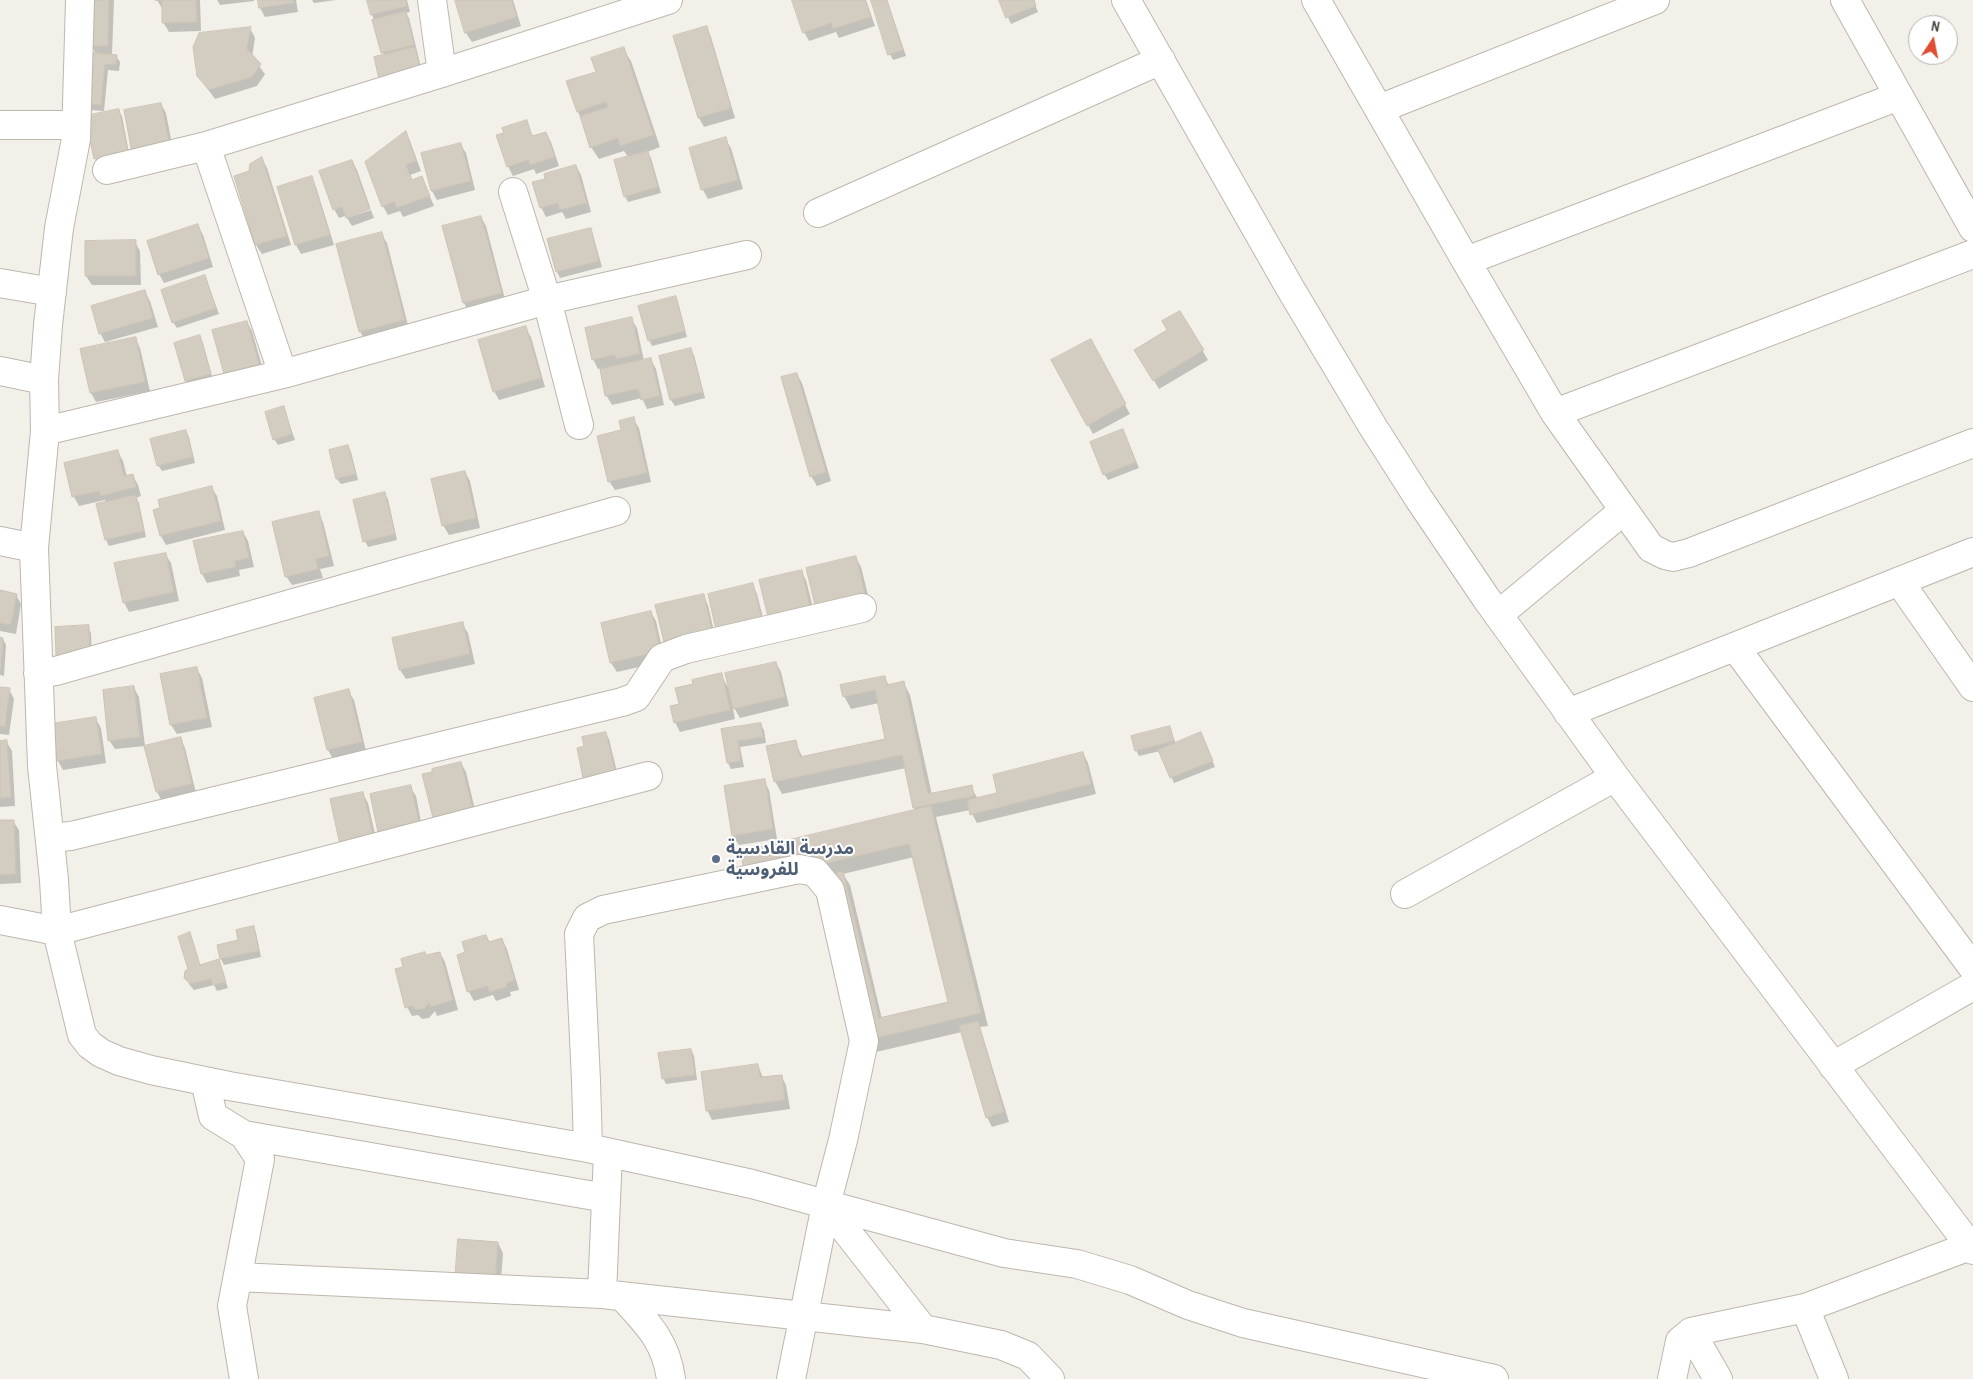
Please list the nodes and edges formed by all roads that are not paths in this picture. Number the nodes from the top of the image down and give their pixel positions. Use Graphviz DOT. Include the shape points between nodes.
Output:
graph roads {
  1 [pos="80,0"];
  2 [pos="432,0"];
  3 [pos="668,0"];
  4 [pos="1126,0"];
  5 [pos="1316,0"];
  6 [pos="1654,0"];
  7 [pos="1845,0"];
  8 [pos="1160,60"];
  9 [pos="442,73"];
  10 [pos="1899,96"];
  11 [pos="1379,109"];
  12 [pos="0,125"];
  13 [pos="76,125"];
  14 [pos="206,146"];
  15 [pos="107,170"];
  16 [pos="513,192"];
  17 [pos="818,213"];
  18 [pos="1973,228"];
  19 [pos="1973,254"];
  20 [pos="747,255"];
  21 [pos="1466,261"];
  22 [pos="0,283"];
  23 [pos="52,292"];
  24 [pos="547,300"];
  25 [pos="0,371"];
  26 [pos="283,374"];
  27 [pos="44,380"];
  28 [pos="1555,413"];
  29 [pos="579,425"];
  30 [pos="45,431"];
  31 [pos="1973,443"];
  32 [pos="616,511"];
  33 [pos="1623,511"];
  34 [pos="0,541"];
  35 [pos="34,548"];
  36 [pos="1973,552"];
  37 [pos="1899,581"];
  38 [pos="862,608"];
  39 [pos="1498,615"];
  40 [pos="1735,646"];
  41 [pos="38,673"];
  42 [pos="1973,688"];
  43 [pos="1568,713"];
  44 [pos="648,776"];
  45 [pos="1615,777"];
  46 [pos="50,838"];
  47 [pos="1405,894"];
  48 [pos="0,920"];
  49 [pos="57,931"];
  50 [pos="1973,968"];
  51 [pos="1973,986"];
  52 [pos="1833,1066"];
  53 [pos="205,1081"];
  54 [pos="244,1135"];
  55 [pos="598,1150"];
  56 [pos="606,1198"];
  57 [pos="826,1205"];
  58 [pos="1971,1248"];
  59 [pos="238,1277"];
  60 [pos="612,1295"];
  61 [pos="1805,1308"];
  62 [pos="804,1315"];
  63 [pos="923,1329"];
  64 [pos="1691,1332"];
  65 [pos="244,1379"];
  66 [pos="671,1379"];
  67 [pos="791,1379"];
  68 [pos="1050,1379"];
  69 [pos="1494,1379"];
  70 [pos="1672,1379"];
  71 [pos="1718,1379"];
  72 [pos="1834,1379"];
  1 -- 13 [label="street"];
  2 -- 9 [label="street"];
  3 -- 9 [label="street"];
  4 -- 8 [label="street"];
  5 -- 11 [label="street"];
  6 -- 11 [label="street"];
  7 -- 10 [label="street"];
  8 -- 17 [label="street"];
  8 -- 39 [label="street" via="1373,428"];
  9 -- 14 [label="street"];
  10 -- 18 [label="street"];
  10 -- 21 [label="street"];
  11 -- 21 [label="street"];
  12 -- 13 [label="street"];
  13 -- 23 [label="street"];
  14 -- 15 [label="street"];
  14 -- 26 [label="street"];
  16 -- 24 [label="street"];
  19 -- 28 [label="street"];
  20 -- 24 [label="street"];
  21 -- 28 [label="street"];
  22 -- 23 [label="street"];
  23 -- 27 [label="street"];
  24 -- 26 [label="street"];
  24 -- 29 [label="street"];
  25 -- 27 [label="street"];
  26 -- 30 [label="street"];
  27 -- 30 [label="street"];
  28 -- 33 [label="street"];
  30 -- 35 [label="street"];
  31 -- 33 [label="street" via="1681,556 1665,555 1651,548"];
  32 -- 41 [label="street" via="56,671"];
  33 -- 39 [label="street"];
  34 -- 35 [label="street"];
  35 -- 41 [label="street"];
  36 -- 37 [label="street"];
  37 -- 40 [label="street"];
  37 -- 42 [label="street"];
  38 -- 46 [label="street" via="662,658 636,697 622,702 71,836"];
  39 -- 43 [label="street"];
  40 -- 43 [label="street"];
  40 -- 50 [label="street"];
  41 -- 46 [label="street" via="42,766"];
  43 -- 45 [label="street"];
  44 -- 49 [label="street"];
  45 -- 47 [label="street"];
  45 -- 52 [label="street"];
  46 -- 49 [label="street"];
  48 -- 49 [label="street"];
  49 -- 53 [label="street" via="82,1035 90,1045 120,1061"];
  51 -- 52 [label="street"];
  52 -- 58 [label="street"];
  53 -- 54 [label="street" via="213,1116"];
  53 -- 55 [label="street"];
  54 -- 56 [label="street"];
  54 -- 59 [label="street" via="260,1159"];
  55 -- 56 [label="street"];
  55 -- 57 [label="street" via="752,1184"];
  55 -- 57 [label="street" via="579,934 586,918 603,910 799,869 815,872 830,890 864,1041"];
  56 -- 60 [label="street"];
  57 -- 62 [label="street"];
  57 -- 63 [label="street"];
  57 -- 69 [label="street" via="1004,1253 1077,1264 1130,1280 1188,1305 1243,1323"];
  58 -- 61 [label="street"];
  59 -- 60 [label="street"];
  59 -- 65 [label="street" via="232,1306"];
  60 -- 62 [label="street"];
  60 -- 66 [label="street" via="652,1328 668,1362"];
  61 -- 64 [label="street"];
  61 -- 72 [label="street"];
  62 -- 63 [label="street"];
  62 -- 67 [label="street"];
  63 -- 68 [label="street" via="1001,1345 1019,1352 1028,1356"];
  64 -- 70 [label="street" via="1680,1342"];
  64 -- 71 [label="street"];
}
